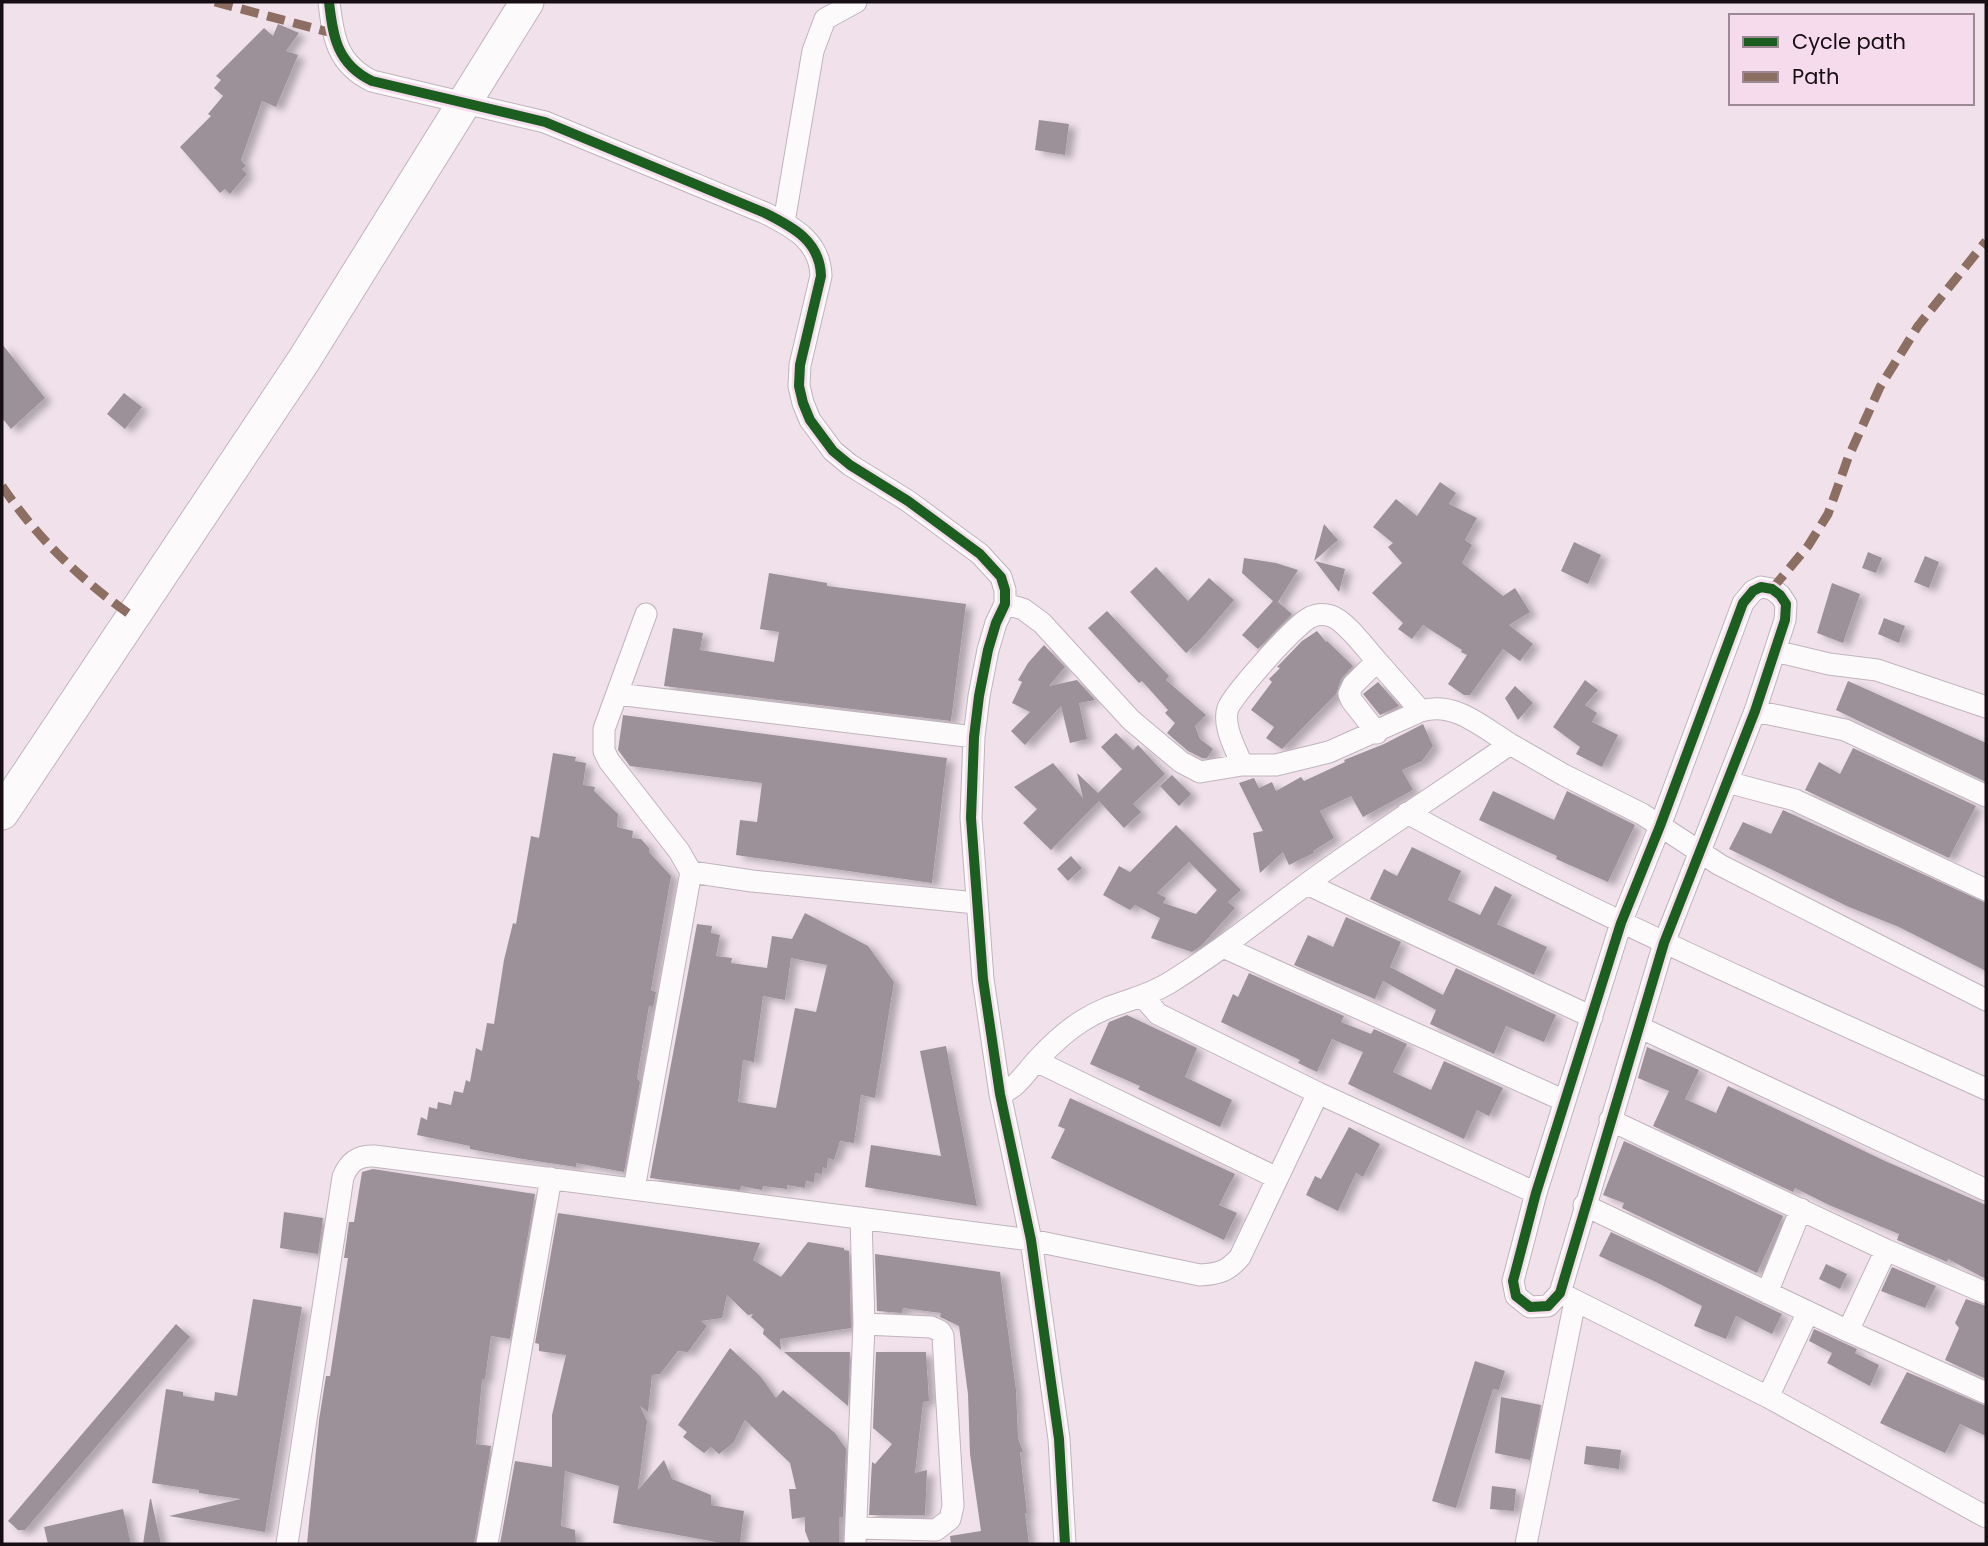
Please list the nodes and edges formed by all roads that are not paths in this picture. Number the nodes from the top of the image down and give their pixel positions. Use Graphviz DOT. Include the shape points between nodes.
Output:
graph roads {
  1 [pos="329,2"];
  2 [pos="527,2"];
  3 [pos="856,2"];
  4 [pos="466,102"];
  5 [pos="784,222"];
  6 [pos="1005,604"];
  7 [pos="646,614"];
  8 [pos="1775,651"];
  9 [pos="1377,661"];
  10 [pos="617,694"];
  11 [pos="1986,707"];
  12 [pos="1421,710"];
  13 [pos="1755,711"];
  14 [pos="1377,733"];
  15 [pos="974,737"];
  16 [pos="1510,744"];
  17 [pos="1242,765"];
  18 [pos="1727,782"];
  19 [pos="1986,796"];
  20 [pos="2,813"];
  21 [pos="1407,813"];
  22 [pos="1660,826"];
  23 [pos="1700,852"];
  24 [pos="691,872"];
  25 [pos="1307,884"];
  26 [pos="1986,890"];
  27 [pos="976,903"];
  28 [pos="1621,923"];
  29 [pos="1664,943"];
  30 [pos="1223,947"];
  31 [pos="1143,997"];
  32 [pos="1986,1000"];
  33 [pos="1592,1017"];
  34 [pos="1639,1027"];
  35 [pos="1036,1061"];
  36 [pos="1986,1089"];
  37 [pos="1318,1093"];
  38 [pos="1000,1094"];
  39 [pos="1565,1101"];
  40 [pos="1610,1120"];
  41 [pos="551,1178"];
  42 [pos="1276,1178"];
  43 [pos="634,1189"];
  44 [pos="1986,1190"];
  45 [pos="1536,1193"];
  46 [pos="1584,1205"];
  47 [pos="1801,1209"];
  48 [pos="861,1218"];
  49 [pos="1031,1240"];
  50 [pos="1886,1250"];
  51 [pos="1767,1293"];
  52 [pos="1986,1293"];
  53 [pos="1567,1297"];
  54 [pos="1808,1312"];
  55 [pos="864,1324"];
  56 [pos="1848,1331"];
  57 [pos="1986,1393"];
  58 [pos="1768,1397"];
  59 [pos="1986,1517"];
  60 [pos="856,1536"];
  61 [pos="288,1544"];
  62 [pos="487,1544"];
  63 [pos="1065,1544"];
  64 [pos="1526,1544"];
  1 -- 4 [label="street" via="332,33 357,74"];
  2 -- 4 [label="main road"];
  3 -- 5 [label="street" via="825,19 813,51"];
  4 -- 5 [label="street" via="545,122"];
  4 -- 20 [label="main road" via="304,360"];
  5 -- 6 [label="street" via="806,237 821,263 800,365 799,386 810,420 850,465 952,532 992,565 1001,577"];
  6 -- 15 [label="street" via="988,650"];
  6 -- 17 [label="street" via="1023,609 1042,623 1130,720 1181,762 1200,772"];
  7 -- 10 [label="street"];
  8 -- 11 [label="street" via="1877,670"];
  8 -- 13 [label="street"];
  8 -- 22 [label="street" via="1786,604 1772,589 1761,587 1742,603"];
  9 -- 12 [label="street"];
  9 -- 14 [label="street" via="1349,694"];
  9 -- 17 [label="street" via="1331,615 1320,614 1299,625 1228,709 1230,735"];
  10 -- 15 [label="street"];
  10 -- 24 [label="street" via="604,729 604,751"];
  12 -- 14 [label="street"];
  12 -- 16 [label="street" via="1446,708"];
  13 -- 18 [label="street"];
  13 -- 19 [label="street" via="1845,730"];
  14 -- 17 [label="street" via="1301,760"];
  15 -- 27 [label="street" via="971,818"];
  16 -- 21 [label="street"];
  16 -- 22 [label="street"];
  18 -- 23 [label="street"];
  18 -- 26 [label="street" via="1794,800"];
  21 -- 25 [label="street"];
  21 -- 28 [label="street"];
  22 -- 23 [label="street"];
  22 -- 28 [label="street"];
  23 -- 29 [label="street"];
  23 -- 32 [label="street"];
  24 -- 27 [label="street"];
  24 -- 43 [label="street"];
  25 -- 30 [label="street"];
  25 -- 33 [label="street"];
  27 -- 38 [label="street"];
  28 -- 29 [label="street"];
  28 -- 33 [label="street"];
  29 -- 34 [label="street"];
  29 -- 36 [label="street"];
  30 -- 31 [label="street"];
  30 -- 39 [label="street"];
  31 -- 35 [label="street" via="1102,1008"];
  31 -- 37 [label="street" via="1157,1014"];
  33 -- 39 [label="street"];
  34 -- 40 [label="street"];
  34 -- 44 [label="street"];
  35 -- 38 [label="street" via="1021,1081"];
  35 -- 42 [label="street"];
  37 -- 42 [label="street"];
  37 -- 45 [label="street"];
  38 -- 49 [label="street"];
  39 -- 45 [label="street"];
  40 -- 46 [label="street"];
  40 -- 47 [label="street"];
  41 -- 43 [label="street"];
  41 -- 61 [label="street" via="374,1156 358,1158 346,1169"];
  41 -- 62 [label="street"];
  42 -- 49 [label="street" via="1241,1257 1216,1274 1200,1275"];
  43 -- 48 [label="street"];
  45 -- 53 [label="street" via="1513,1288 1522,1302 1538,1308"];
  46 -- 51 [label="street"];
  46 -- 53 [label="street"];
  47 -- 50 [label="street"];
  47 -- 51 [label="street"];
  48 -- 49 [label="street"];
  48 -- 55 [label="street"];
  49 -- 63 [label="street" via="1059,1438"];
  50 -- 52 [label="street"];
  50 -- 56 [label="street"];
  51 -- 54 [label="street"];
  53 -- 58 [label="street"];
  53 -- 64 [label="street"];
  54 -- 56 [label="street"];
  54 -- 58 [label="street"];
  55 -- 60 [label="street"];
  55 -- 60 [label="street" via="931,1327 943,1336 953,1506 950,1519 936,1530"];
  56 -- 57 [label="street"];
  58 -- 59 [label="street"];
}
